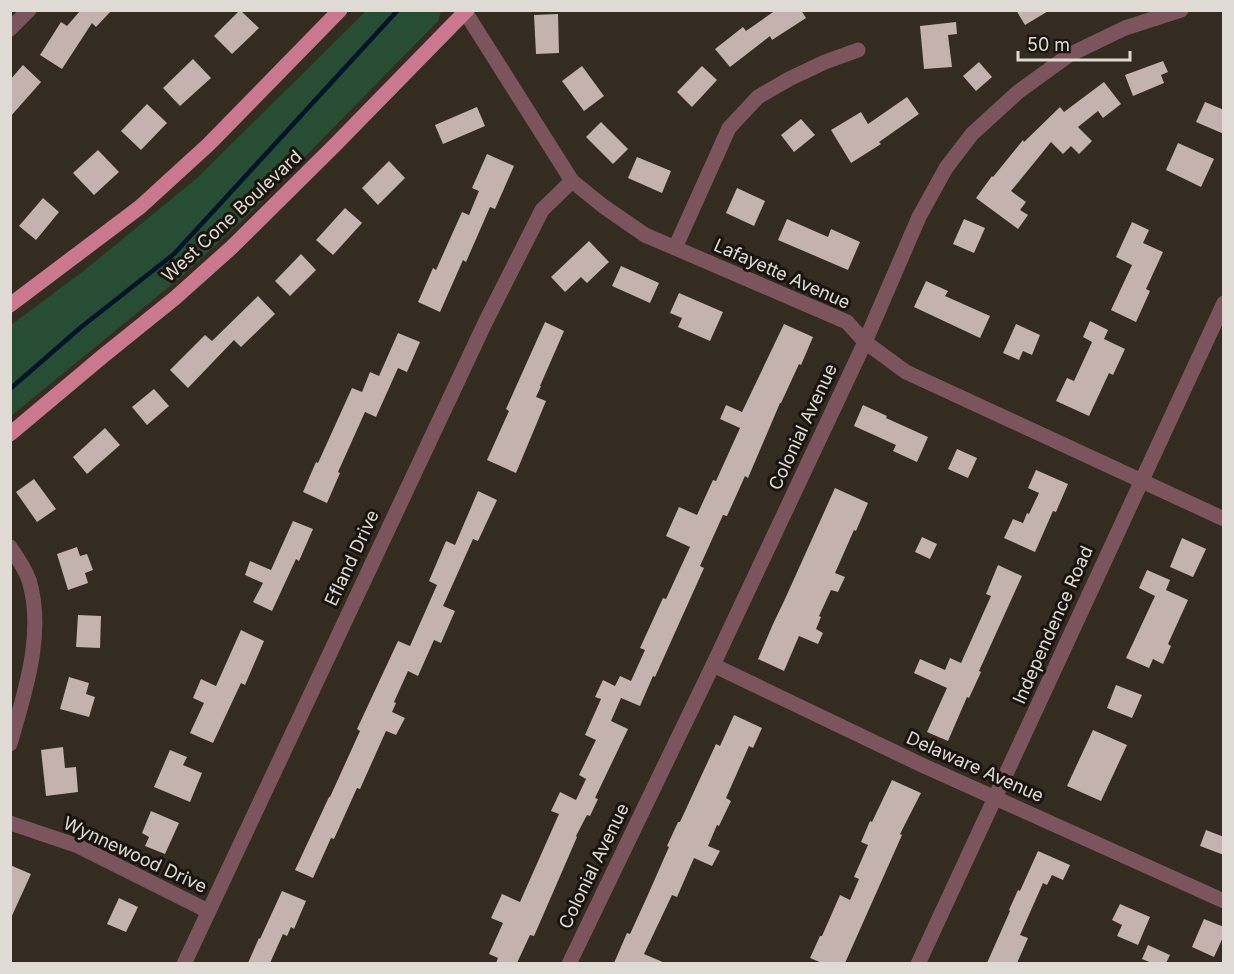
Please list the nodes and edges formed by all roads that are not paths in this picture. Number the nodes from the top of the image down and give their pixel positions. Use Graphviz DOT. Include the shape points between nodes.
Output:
graph roads {
  1 [pos="29,10"];
  2 [pos="340,10"];
  3 [pos="1181,10"];
  4 [pos="465,11"];
  5 [pos="10,29"];
  6 [pos="858,50"];
  7 [pos="572,181"];
  8 [pos="675,248"];
  9 [pos="1224,303"];
  10 [pos="10,305"];
  11 [pos="864,342"];
  12 [pos="10,434"];
  13 [pos="1140,480"];
  14 [pos="1224,519"];
  15 [pos="10,547"];
  16 [pos="712,665"];
  17 [pos="10,744"];
  18 [pos="996,798"];
  19 [pos="10,823"];
  20 [pos="1224,901"];
  21 [pos="208,910"];
  22 [pos="184,963"];
  23 [pos="569,963"];
  24 [pos="918,963"];
  1 -- 5 [label="street"];
  2 -- 10 [label="main road" via="209,144 140,207"];
  3 -- 11 [label="street, Colonial Avenue" via="1125,28 1069,56 1018,92 972,134 946,168 919,217"];
  4 -- 7 [label="street, Lafayette Avenue"];
  4 -- 12 [label="main road, West Cone Boulevard" via="232,247"];
  6 -- 8 [label="street" via="825,62 758,97 729,129"];
  7 -- 8 [label="street, Lafayette Avenue" via="645,235"];
  7 -- 21 [label="street, Efland Drive" via="542,210 485,323"];
  8 -- 11 [label="street, Lafayette Avenue" via="847,322"];
  9 -- 13 [label="street, Independence Road"];
  11 -- 13 [label="street, Lafayette Avenue" via="906,372"];
  11 -- 16 [label="street, Colonial Avenue"];
  13 -- 14 [label="street, Lafayette Avenue"];
  13 -- 18 [label="street, Independence Road"];
  15 -- 17 [label="street" via="28,578 34,612 32,653"];
  16 -- 18 [label="street, Delaware Avenue"];
  16 -- 23 [label="street, Colonial Avenue"];
  18 -- 20 [label="street, Delaware Avenue"];
  18 -- 24 [label="street, Independence Road"];
  19 -- 21 [label="street, Wynnewood Drive" via="78,846"];
  21 -- 22 [label="street, Efland Drive"];
}
